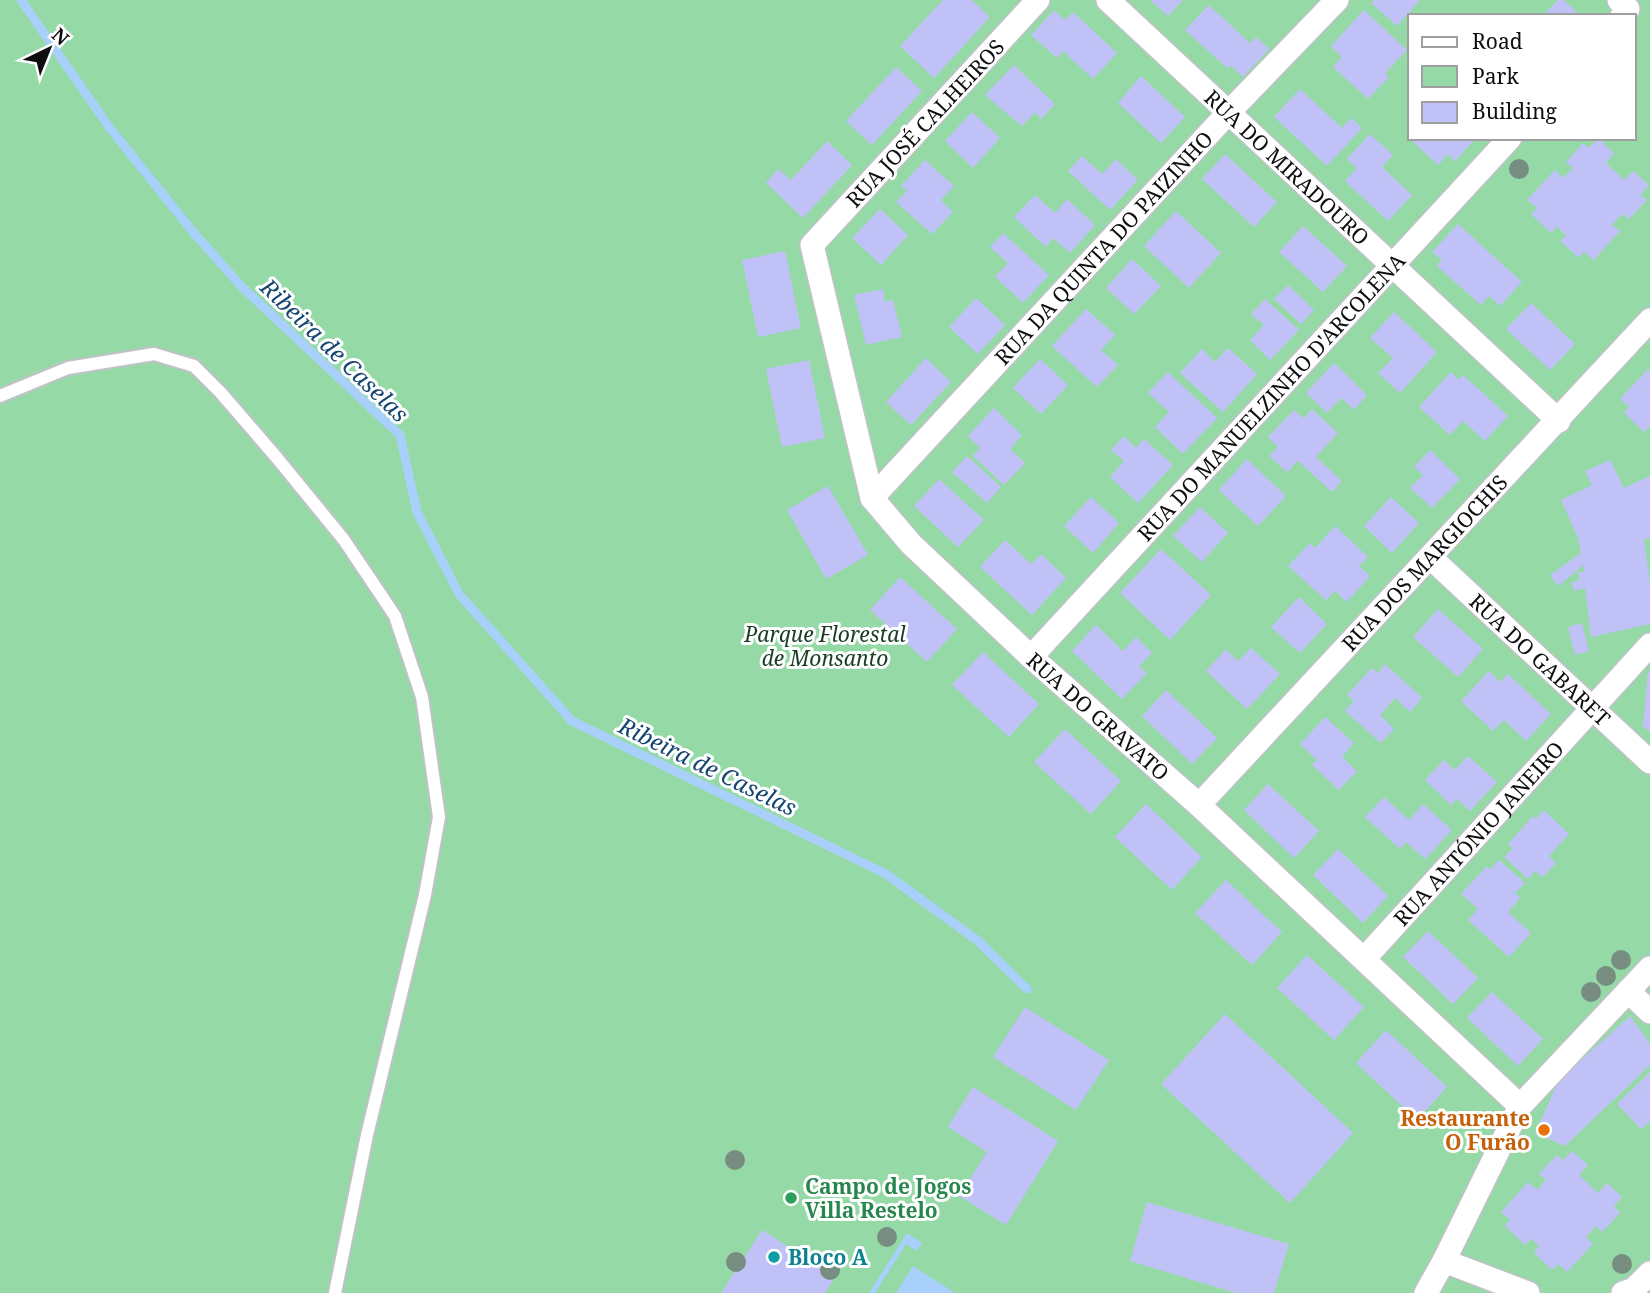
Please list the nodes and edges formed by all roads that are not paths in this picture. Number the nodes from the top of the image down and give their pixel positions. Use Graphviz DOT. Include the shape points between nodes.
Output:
graph roads {
  1 [pos="1108,0"];
  2 [pos="1337,0"];
  3 [pos="1619,0"];
  4 [pos="1028,4"];
  5 [pos="1624,14"];
  6 [pos="1229,112"];
  7 [pos="1508,140"];
  8 [pos="813,245"];
  9 [pos="1393,265"];
  10 [pos="1650,320"];
  11 [pos="0,396"];
  12 [pos="1559,421"];
  13 [pos="872,498"];
  14 [pos="1431,558"];
  15 [pos="1650,645"];
  16 [pos="1031,657"];
  17 [pos="1592,708"];
  18 [pos="1650,762"];
  19 [pos="1199,806"];
  20 [pos="1364,959"];
  21 [pos="1650,968"];
  22 [pos="1628,991"];
  23 [pos="1650,1012"];
  24 [pos="1520,1107"];
  25 [pos="1444,1261"];
  26 [pos="335,1293"];
  27 [pos="1426,1293"];
  28 [pos="1528,1293"];
  1 -- 6 [label="street, RUA DO MIRADOURO"];
  2 -- 6 [label="street, RUA DA QUINTA DO PAIZINHO"];
  3 -- 5 [label="street" via="1628,9"];
  4 -- 8 [label="street, RUA JOSÉ CALHEIROS"];
  6 -- 9 [label="street, RUA DO MIRADOURO"];
  6 -- 13 [label="street, RUA DA QUINTA DO PAIZINHO"];
  7 -- 9 [label="street, RUA DO MANUELZINHO D'ARCOLENA"];
  8 -- 13 [label="street, RUA DO GRAVATO"];
  9 -- 12 [label="street, RUA DO MIRADOURO"];
  9 -- 16 [label="street, RUA DO MANUELZINHO D'ARCOLENA"];
  10 -- 12 [label="street, RUA DOS MARGIOCHIS"];
  11 -- 26 [label="lane" via="68,368 154,354 194,366 278,458 344,540 395,616 422,697 439,817"];
  12 -- 14 [label="street, RUA DOS MARGIOCHIS"];
  13 -- 16 [label="street, RUA DO GRAVATO" via="911,544"];
  14 -- 17 [label="street, RUA DO GABARET"];
  14 -- 19 [label="street, RUA DOS MARGIOCHIS"];
  15 -- 17 [label="street, RUA ANTÓNIO JANEIRO"];
  16 -- 19 [label="street, RUA DO GRAVATO"];
  17 -- 18 [label="street, RUA DO GABARET"];
  17 -- 20 [label="street, RUA ANTÓNIO JANEIRO"];
  19 -- 20 [label="street, RUA DO GRAVATO"];
  20 -- 24 [label="street, RUA DO GRAVATO"];
  21 -- 22 [label="street"];
  22 -- 23 [label="street"];
  22 -- 24 [label="street"];
  24 -- 25 [label="street"];
  25 -- 27 [label="street"];
  25 -- 28 [label="street"];
}
